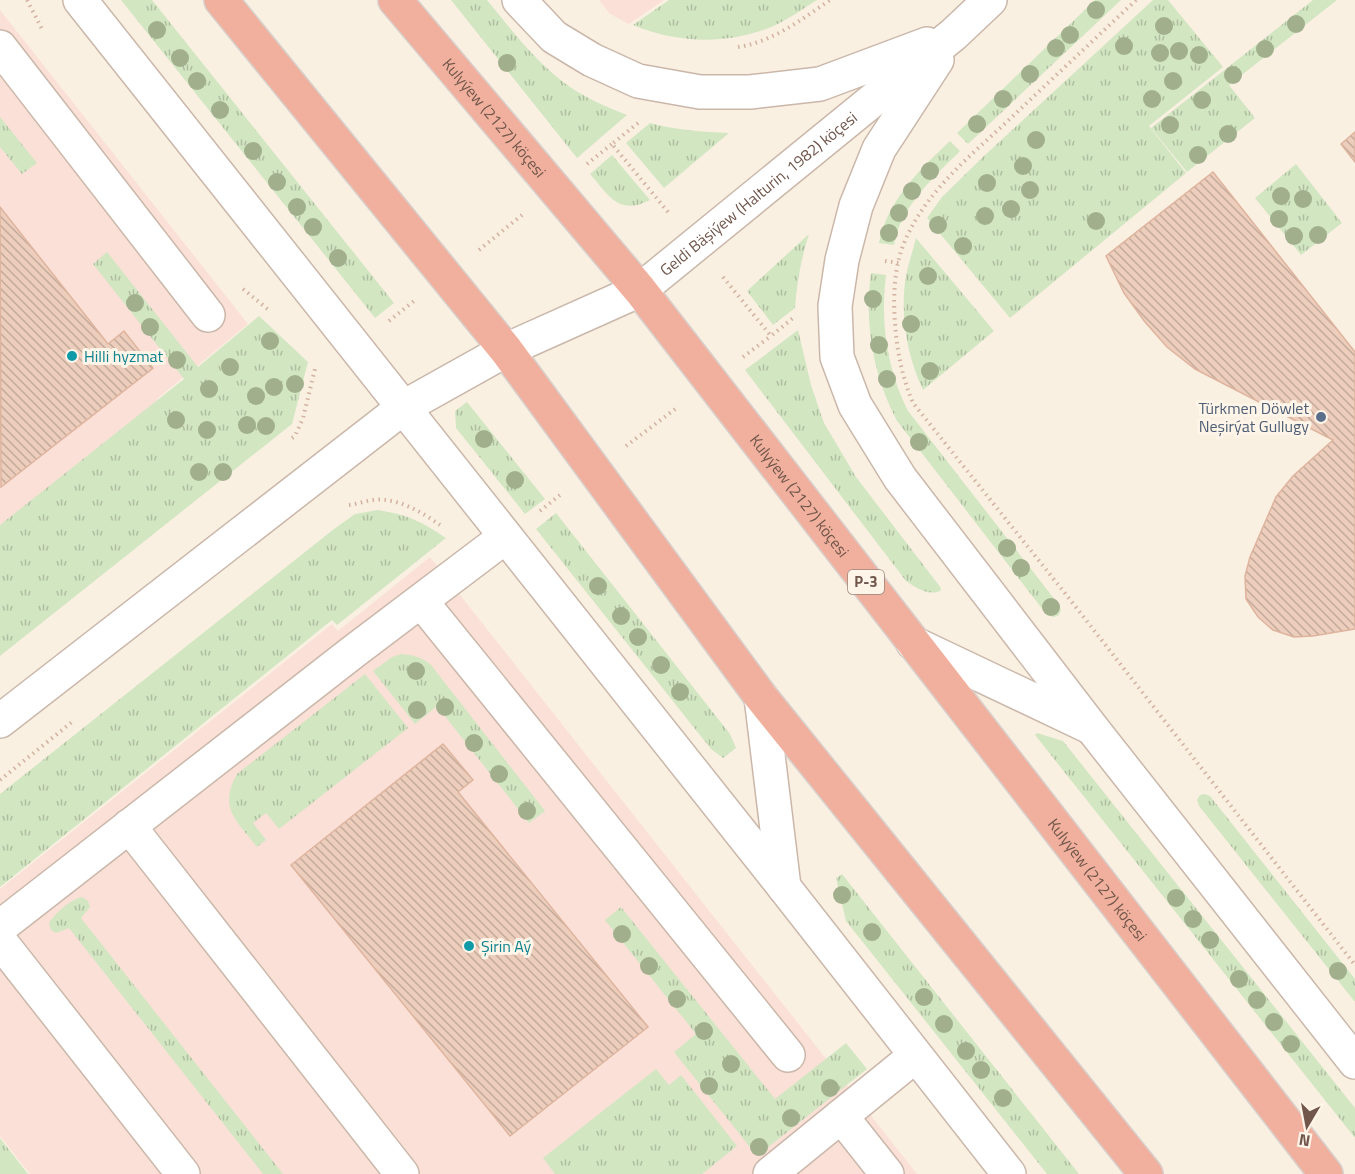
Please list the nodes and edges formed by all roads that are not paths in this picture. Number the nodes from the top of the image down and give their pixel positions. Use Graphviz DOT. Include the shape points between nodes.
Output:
graph roads {
  1 [pos="80,0"];
  2 [pos="221,0"];
  3 [pos="395,0"];
  4 [pos="519,0"];
  5 [pos="990,0"];
  6 [pos="954,34"];
  7 [pos="0,47"];
  8 [pos="640,290"];
  9 [pos="208,315"];
  10 [pos="506,350"];
  11 [pos="404,406"];
  12 [pos="505,537"];
  13 [pos="421,601"];
  14 [pos="913,643"];
  15 [pos="761,697"];
  16 [pos="0,722"];
  17 [pos="1092,728"];
  18 [pos="129,826"];
  19 [pos="784,887"];
  20 [pos="0,927"];
  21 [pos="0,941"];
  22 [pos="788,1055"];
  23 [pos="915,1056"];
  24 [pos="1355,1062"];
  25 [pos="841,1116"];
  26 [pos="183,1174"];
  27 [pos="402,1174"];
  28 [pos="770,1174"];
  29 [pos="887,1174"];
  30 [pos="1009,1174"];
  31 [pos="1146,1174"];
  32 [pos="1326,1174"];
  1 -- 11 [label="street"];
  2 -- 10 [label="highway"];
  3 -- 8 [label="highway, Kulyýew (2127) köçesi / P-3"];
  4 -- 6 [label="street" via="554,37 592,60 638,81 700,92 750,92 820,84"];
  5 -- 6 [label="street, Geldi Bäşiýew (Halturin, 1982) köçesi"];
  6 -- 8 [label="street, Geldi Bäşiýew (Halturin, 1982) köçesi"];
  6 -- 17 [label="street" via="879,149 856,206 842,260 836,306 837,357 855,405 900,478"];
  7 -- 9 [label="street"];
  8 -- 10 [label="street, Geldi Bäşiýew (Halturin, 1982) köçesi"];
  8 -- 14 [label="highway, Kulyýew (2127) köçesi / P-3"];
  10 -- 11 [label="street, Geldi Bäşiýew (Halturin, 1982) köçesi"];
  10 -- 15 [label="highway"];
  11 -- 12 [label="street"];
  11 -- 16 [label="street, Geldi Bäşiýew (Halturin, 1982) köçesi"];
  12 -- 13 [label="street"];
  12 -- 19 [label="street"];
  13 -- 18 [label="street"];
  13 -- 22 [label="street"];
  14 -- 17 [label="street"];
  14 -- 32 [label="highway, Kulyýew (2127) köçesi / P-3"];
  15 -- 19 [label="street"];
  15 -- 31 [label="highway"];
  17 -- 24 [label="street"];
  18 -- 20 [label="street"];
  18 -- 27 [label="street"];
  19 -- 23 [label="street"];
  21 -- 26 [label="street"];
  23 -- 25 [label="street"];
  23 -- 30 [label="street"];
  25 -- 28 [label="street"];
  25 -- 29 [label="street"];
}
